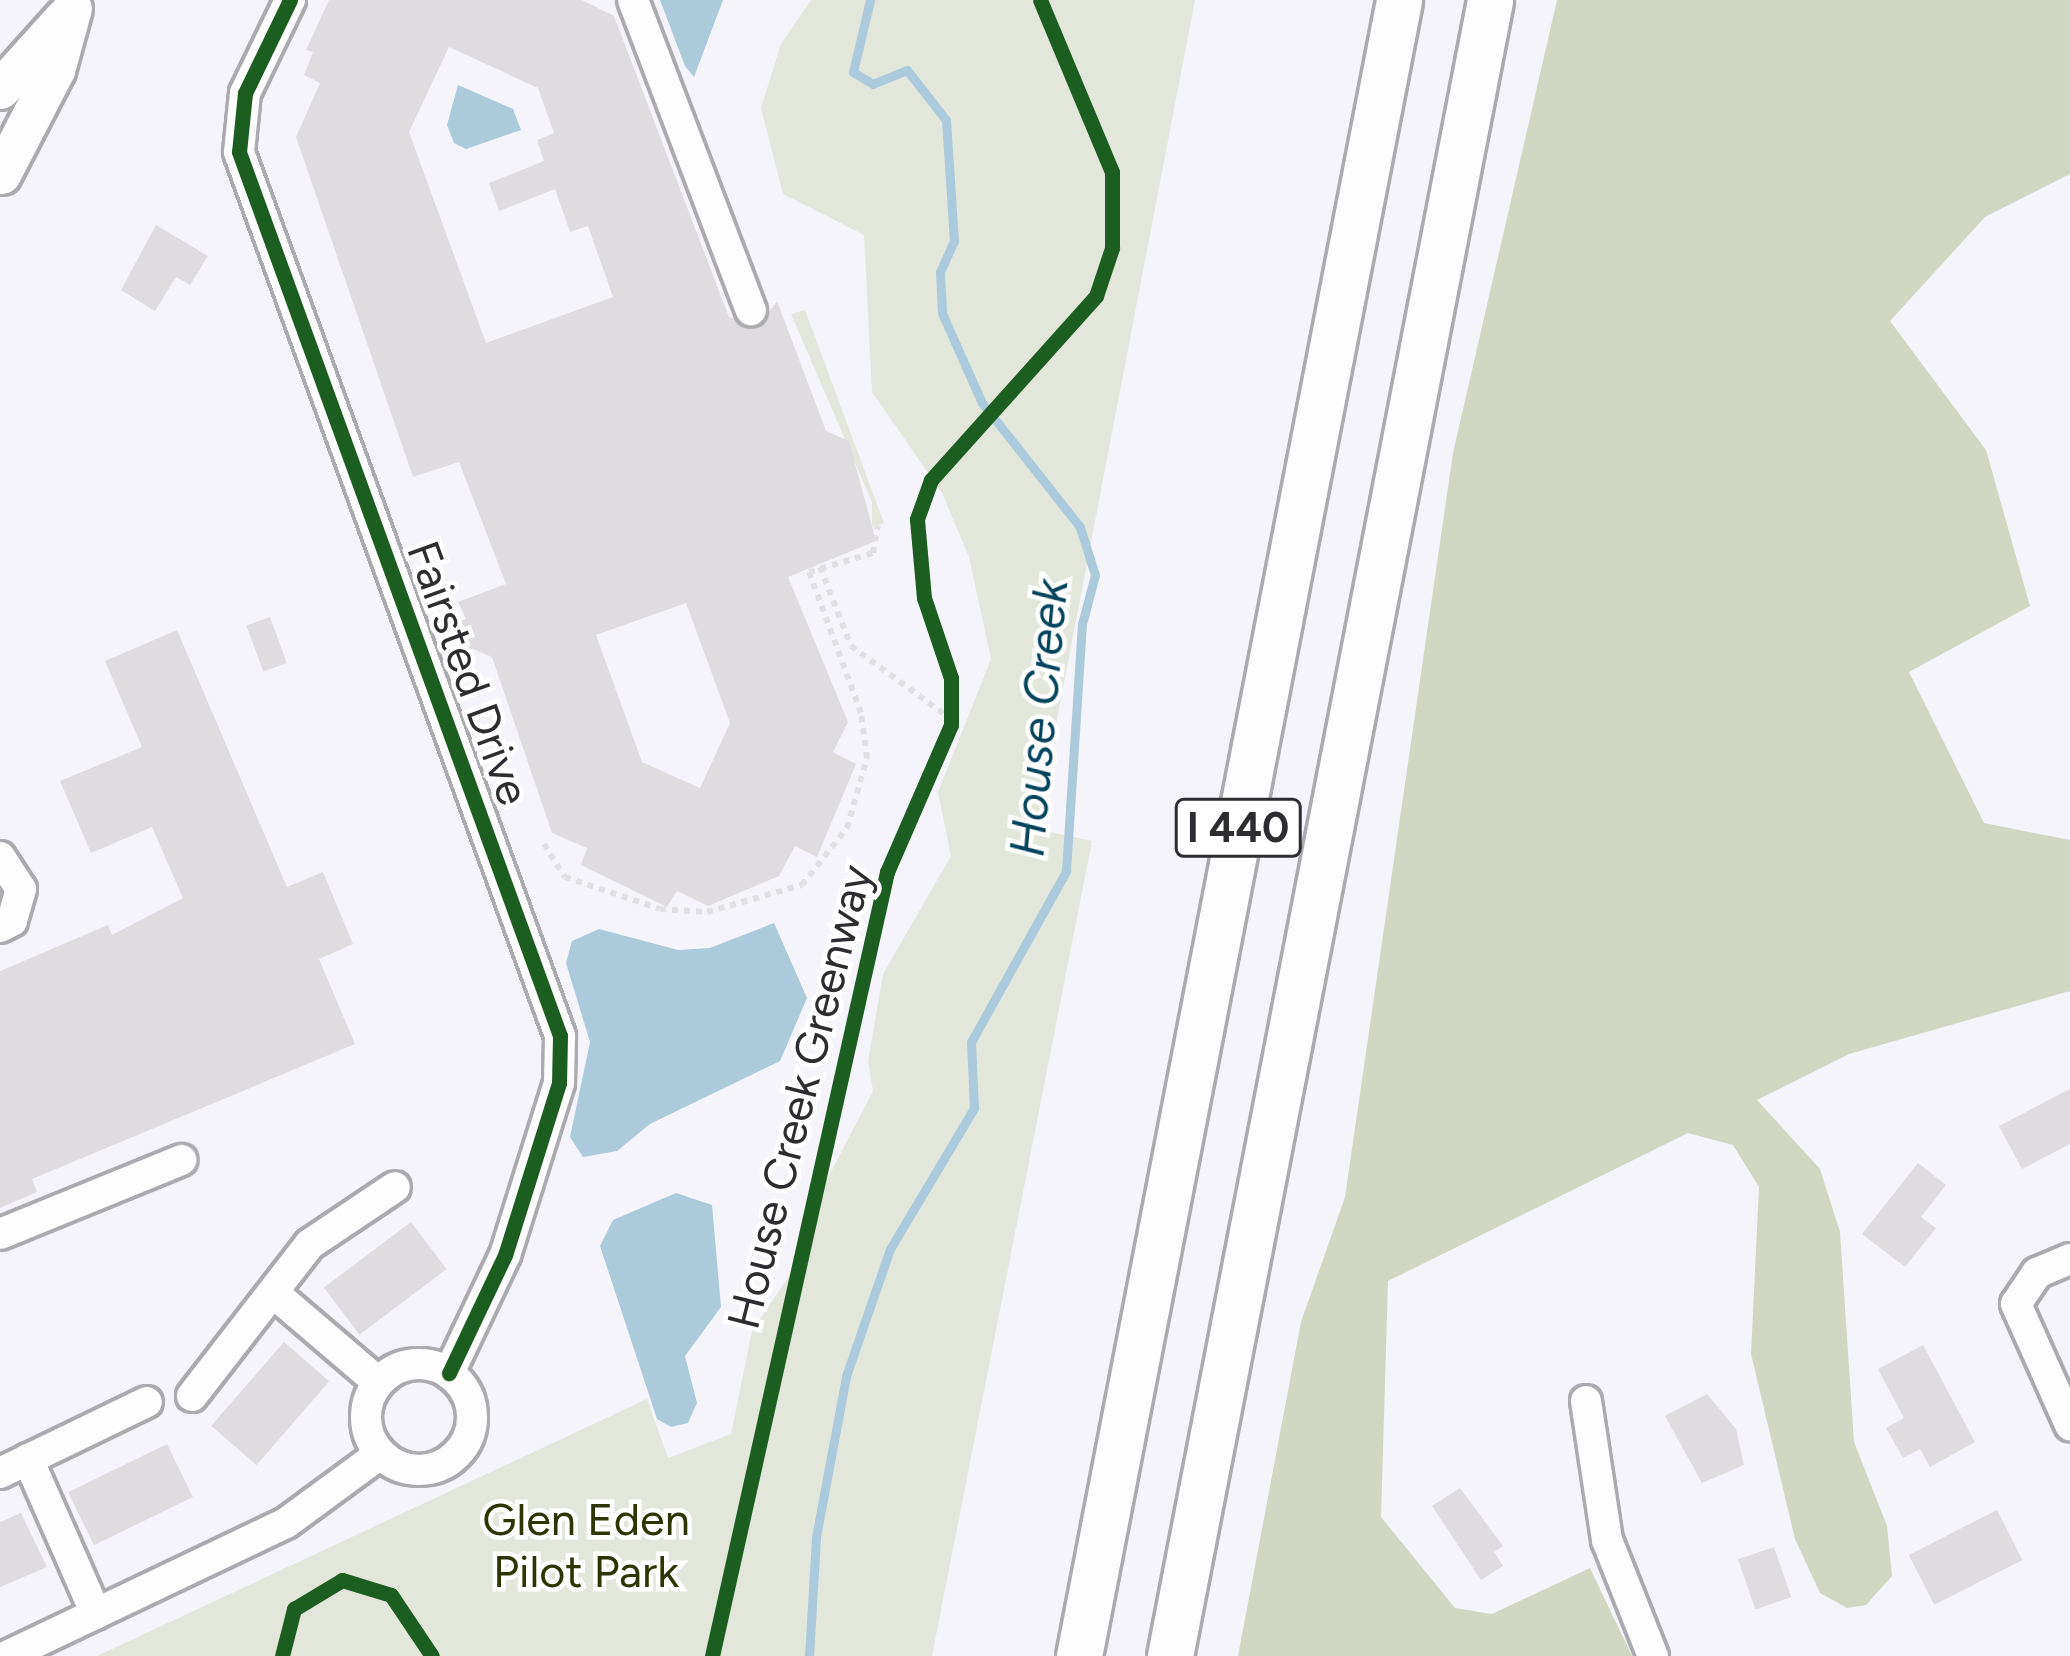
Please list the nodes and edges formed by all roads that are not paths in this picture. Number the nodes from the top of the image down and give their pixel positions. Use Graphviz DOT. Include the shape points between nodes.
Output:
graph roads {
  1 [pos="290,0"];
  2 [pos="633,0"];
  3 [pos="1399,0"];
  4 [pos="1490,0"];
  5 [pos="75,4"];
  6 [pos="0,89"];
  7 [pos="1,170"];
  8 [pos="0,186"];
  9 [pos="751,310"];
  10 [pos="0,857"];
  11 [pos="0,927"];
  12 [pos="181,1160"];
  13 [pos="395,1186"];
  14 [pos="0,1234"];
  15 [pos="2070,1259"];
  16 [pos="276,1295"];
  17 [pos="449,1373"];
  18 [pos="378,1382"];
  19 [pos="192,1396"];
  20 [pos="1586,1401"];
  21 [pos="147,1402"];
  22 [pos="2070,1425"];
  23 [pos="380,1454"];
  24 [pos="28,1459"];
  25 [pos="0,1473"];
  26 [pos="96,1614"];
  27 [pos="8,1656"];
  28 [pos="1079,1656"];
  29 [pos="1170,1656"];
  30 [pos="1653,1656"];
  1 -- 17 [label="street, Fairsted Drive" via="245,93 239,152 560,1036 560,1083 506,1255"];
  2 -- 9 [label="street"];
  3 -- 28 [label="highway, I 440"];
  4 -- 29 [label="highway, I 440"];
  5 -- 6 [label="main road"];
  5 -- 7 [label="main road" via="56,70"];
  7 -- 8 [label="main road"];
  10 -- 11 [label="street" via="21,889 12,922"];
  12 -- 14 [label="street"];
  13 -- 16 [label="street" via="310,1244"];
  15 -- 22 [label="street" via="2037,1273 2016,1304"];
  16 -- 18 [label="street"];
  16 -- 19 [label="street"];
  17 -- 18 [label="street" via="409,1364"];
  17 -- 23 [label="street" via="471,1406 456,1456 418,1470"];
  18 -- 23 [label="street" via="365,1412"];
  20 -- 30 [label="street" via="1607,1540"];
  21 -- 24 [label="street"];
  23 -- 26 [label="street" via="286,1523"];
  24 -- 25 [label="street"];
  24 -- 26 [label="street"];
  26 -- 27 [label="street"];
}
